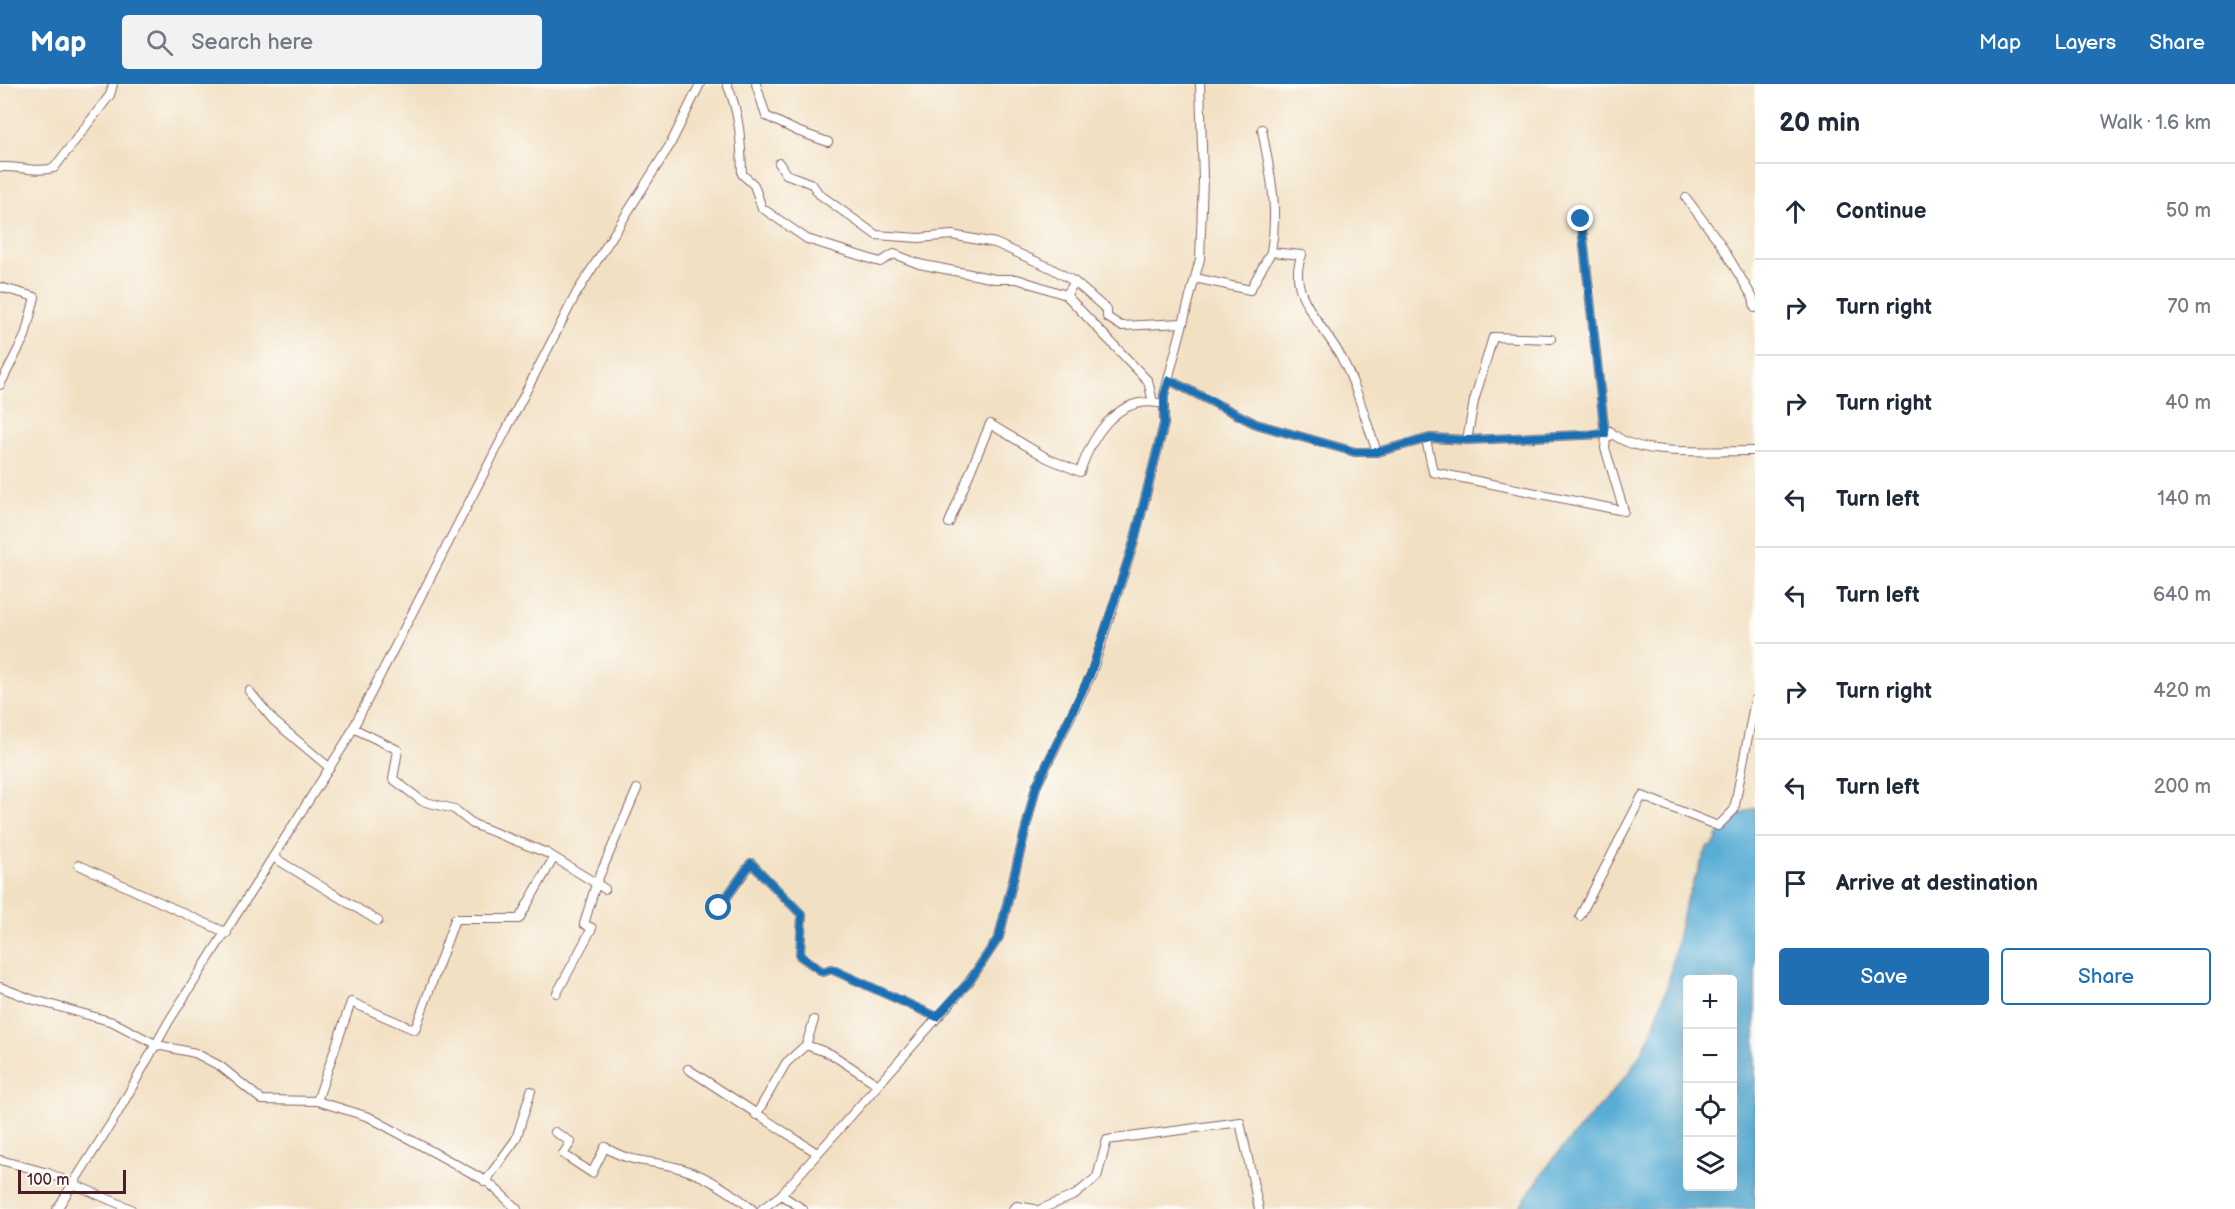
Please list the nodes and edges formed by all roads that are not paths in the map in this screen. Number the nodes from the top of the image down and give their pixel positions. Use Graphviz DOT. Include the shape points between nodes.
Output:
graph roads {
  1 [pos="112,84"];
  2 [pos="700,84"];
  3 [pos="728,84"];
  4 [pos="756,84"];
  5 [pos="1200,84"];
  6 [pos="1262,129"];
  7 [pos="828,142"];
  8 [pos="779,163"];
  9 [pos="0,167"];
  10 [pos="1686,198"];
  11 [pos="1581,219"];
  12 [pos="1271,252"];
  13 [pos="1195,278"];
  14 [pos="1075,282"];
  15 [pos="0,287"];
  16 [pos="1066,295"];
  17 [pos="1755,308"];
  18 [pos="1183,323"];
  19 [pos="1551,339"];
  20 [pos="1169,380"];
  21 [pos="0,385"];
  22 [pos="1164,399"];
  23 [pos="1153,402"];
  24 [pos="1609,434"];
  25 [pos="1426,439"];
  26 [pos="1467,440"];
  27 [pos="1755,451"];
  28 [pos="1377,452"];
  29 [pos="949,524"];
  30 [pos="249,691"];
  31 [pos="1755,699"];
  32 [pos="352,728"];
  33 [pos="330,768"];
  34 [pos="637,789"];
  35 [pos="273,857"];
  36 [pos="553,859"];
  37 [pos="79,866"];
  38 [pos="596,885"];
  39 [pos="604,889"];
  40 [pos="719,908"];
  41 [pos="1580,916"];
  42 [pos="378,921"];
  43 [pos="227,933"];
  44 [pos="0,987"];
  45 [pos="557,993"];
  46 [pos="937,1017"];
  47 [pos="814,1020"];
  48 [pos="157,1045"];
  49 [pos="806,1045"];
  50 [pos="688,1069"];
  51 [pos="877,1084"];
  52 [pos="531,1091"];
  53 [pos="317,1101"];
  54 [pos="756,1114"];
  55 [pos="555,1132"];
  56 [pos="817,1153"];
  57 [pos="0,1160"];
  58 [pos="485,1182"];
  59 [pos="74,1184"];
  60 [pos="781,1195"];
  61 [pos="57,1209"];
  62 [pos="131,1209"];
  63 [pos="517,1209"];
  64 [pos="752,1209"];
  65 [pos="762,1209"];
  66 [pos="803,1209"];
  67 [pos="1013,1209"];
  68 [pos="1034,1209"];
  69 [pos="1041,1209"];
  70 [pos="1258,1209"];
  1 -- 9 [label="street" via="110,95 54,168 39,172 18,166"];
  2 -- 32 [label="street" via="670,145 576,294"];
  3 -- 16 [label="street" via="741,129 742,174 754,185 762,208 807,240 880,262 894,254 919,264 995,279 1017,279"];
  4 -- 7 [label="street" via="766,116"];
  5 -- 13 [label="street" via="1203,179 1200,259"];
  6 -- 12 [label="street" via="1275,198"];
  8 -- 14 [label="street" via="786,174 812,184 819,194 876,235 952,235 995,243"];
  10 -- 17 [label="street" via="1720,243"];
  11 -- 24 [label="street"];
  12 -- 13 [label="street" via="1250,290"];
  12 -- 28 [label="street" via="1302,255 1297,265 1301,293 1342,358"];
  13 -- 18 [label="street"];
  14 -- 16 [label="street"];
  14 -- 18 [label="street" via="1107,310 1107,317 1121,326"];
  15 -- 21 [label="street" via="35,297 25,336"];
  16 -- 23 [label="street" via="1148,381"];
  18 -- 20 [label="street"];
  19 -- 26 [label="street" via="1493,337 1474,400"];
  20 -- 22 [label="street"];
  20 -- 28 [label="street" via="1256,424 1355,452"];
  22 -- 23 [label="street"];
  22 -- 46 [label="street" via="1164,424 1134,542 1090,675 1036,787 999,937 969,982"];
  23 -- 29 [label="street" via="1123,409 1100,429 1088,447 1080,472 1056,463 990,424"];
  24 -- 25 [label="street" via="1605,448 1624,511 1433,472"];
  24 -- 26 [label="street"];
  24 -- 27 [label="street" via="1644,448"];
  25 -- 26 [label="street"];
  25 -- 28 [label="street"];
  30 -- 33 [label="street" via="274,721"];
  31 -- 41 [label="street" via="1734,810 1718,826 1642,796"];
  32 -- 33 [label="street"];
  32 -- 36 [label="street" via="398,750 393,779 422,801 454,809 473,824 547,853"];
  33 -- 35 [label="street"];
  34 -- 38 [label="street"];
  35 -- 42 [label="street"];
  35 -- 43 [label="street"];
  36 -- 38 [label="street"];
  36 -- 53 [label="street" via="519,919 455,919 415,1030 351,1002"];
  37 -- 43 [label="street"];
  38 -- 39 [label="street"];
  38 -- 45 [label="street" via="584,924 592,928"];
  40 -- 46 [label="street" via="751,863 802,915 800,956 823,972 831,969"];
  43 -- 48 [label="street"];
  44 -- 48 [label="street" via="113,1022"];
  46 -- 51 [label="street"];
  47 -- 49 [label="street"];
  48 -- 53 [label="street" via="195,1053 220,1066 262,1100"];
  48 -- 59 [label="street"];
  49 -- 51 [label="street" via="831,1054"];
  49 -- 54 [label="street" via="786,1063"];
  50 -- 54 [label="street"];
  51 -- 56 [label="street"];
  52 -- 58 [label="street" via="516,1139"];
  53 -- 58 [label="street" via="369,1117"];
  54 -- 56 [label="street"];
  55 -- 64 [label="street" via="571,1142 563,1154 592,1173 605,1147 622,1158 676,1167 736,1196"];
  56 -- 60 [label="street"];
  57 -- 59 [label="street"];
  58 -- 63 [label="street"];
  59 -- 61 [label="street"];
  59 -- 62 [label="street"];
  60 -- 65 [label="street"];
  60 -- 66 [label="street"];
  67 -- 68 [label="street"];
  69 -- 70 [label="street" via="1075,1195 1097,1177 1107,1140 1240,1122"];
}
